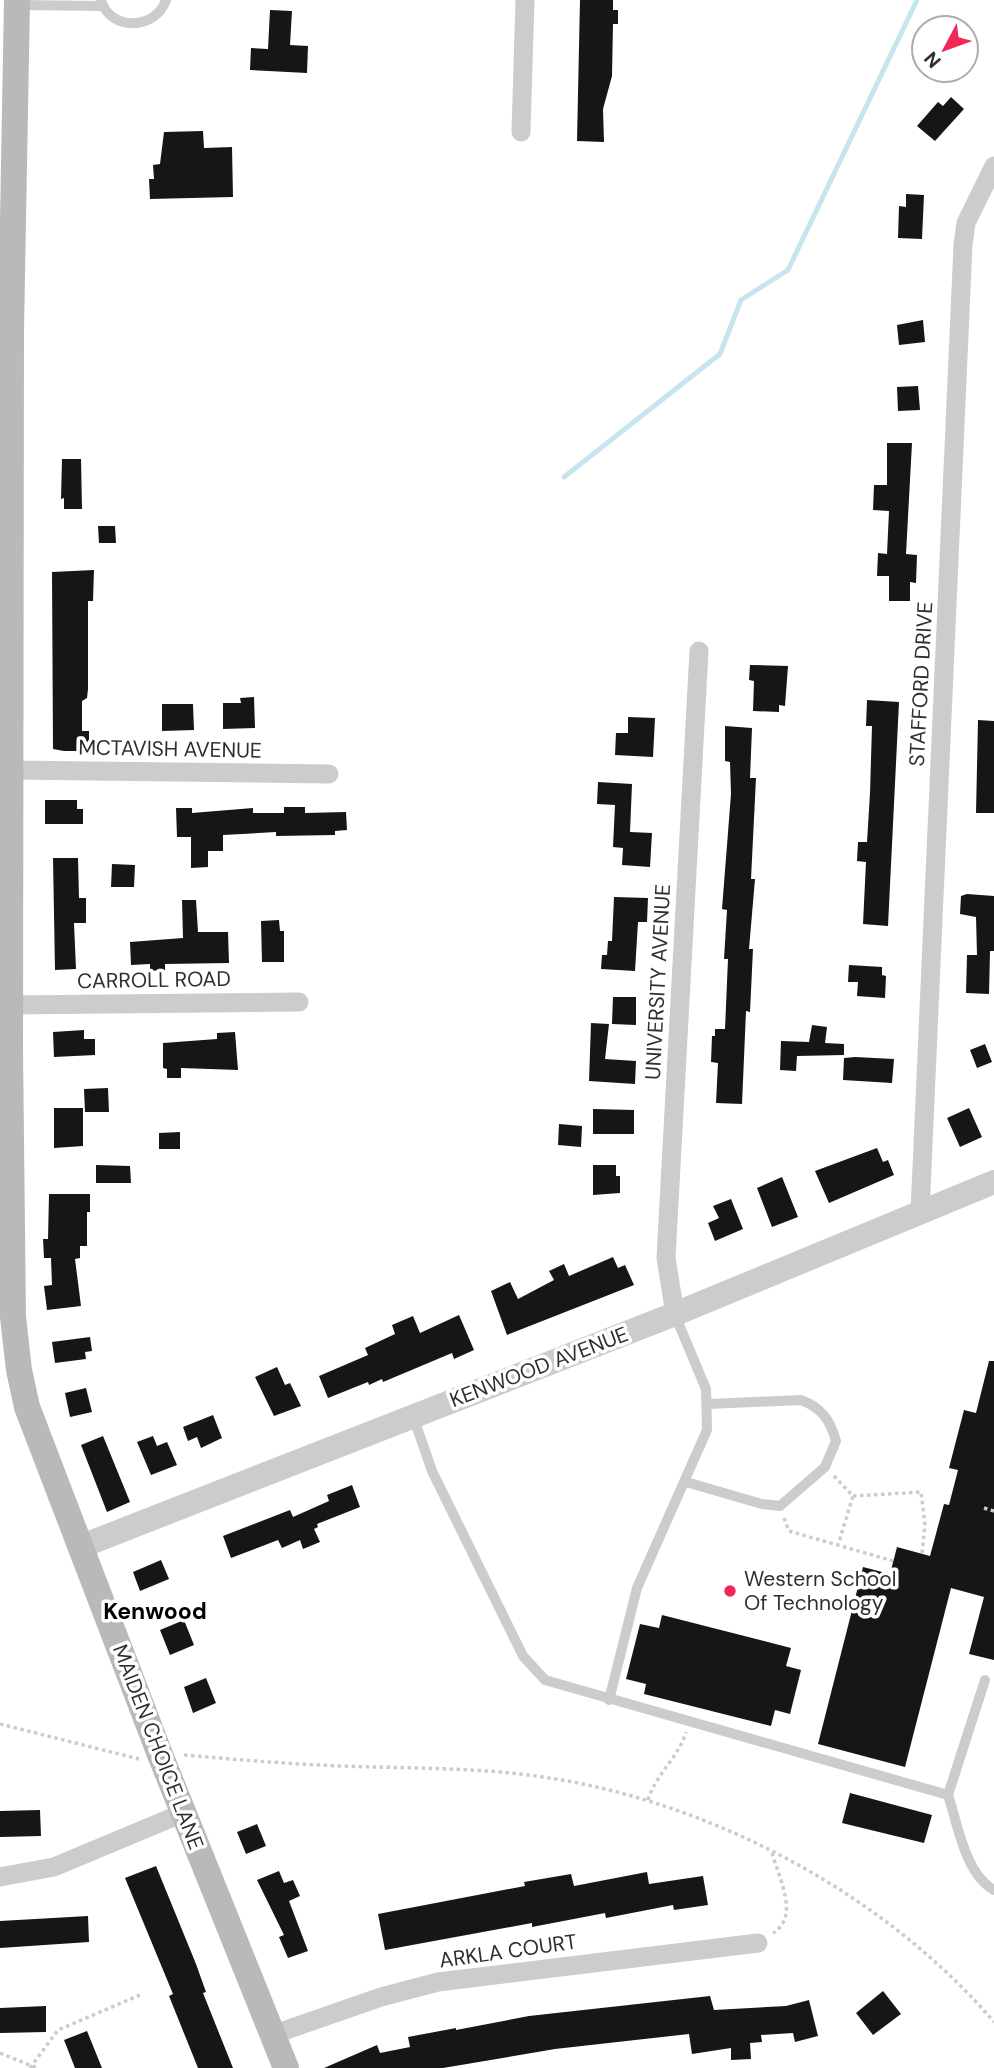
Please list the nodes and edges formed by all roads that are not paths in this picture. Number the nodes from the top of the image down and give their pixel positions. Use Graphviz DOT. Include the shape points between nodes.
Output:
graph roads {
  1 [pos="166,0"];
  2 [pos="525,0"];
  3 [pos="17,3"];
  4 [pos="102,3"];
  5 [pos="521,132"];
  6 [pos="994,166"];
  7 [pos="5,419"];
  8 [pos="5,466"];
  9 [pos="699,650"];
  10 [pos="10,770"];
  11 [pos="329,774"];
  12 [pos="299,1002"];
  13 [pos="10,1005"];
  14 [pos="994,1182"];
  15 [pos="920,1212"];
  16 [pos="675,1314"];
  17 [pos="7,1317"];
  18 [pos="708,1404"];
  19 [pos="413,1416"];
  20 [pos="686,1482"];
  21 [pos="82,1546"];
  22 [pos="985,1680"];
  23 [pos="609,1700"];
  24 [pos="948,1795"];
  25 [pos="183,1814"];
  26 [pos="0,1877"];
  27 [pos="994,1890"];
  28 [pos="758,1943"];
  29 [pos="272,2035"];
  30 [pos="286,2068"];
  1 -- 4 [label="lane" via="154,18 141,24 113,17"];
  2 -- 5 [label="street"];
  3 -- 4 [label="lane"];
  3 -- 7 [label="main road, MAIDEN CHOICE LANE"];
  6 -- 15 [label="street, STAFFORD DRIVE" via="966,223 963,245"];
  7 -- 8 [label="main road, MAIDEN CHOICE LANE"];
  8 -- 10 [label="main road, MAIDEN CHOICE LANE"];
  9 -- 16 [label="street, UNIVERSITY AVENUE" via="666,1258"];
  10 -- 11 [label="street, MCTAVISH AVENUE"];
  10 -- 13 [label="main road, MAIDEN CHOICE LANE"];
  12 -- 13 [label="street, CARROLL ROAD"];
  13 -- 17 [label="main road, MAIDEN CHOICE LANE"];
  14 -- 15 [label="street, KENWOOD AVENUE"];
  15 -- 16 [label="street, KENWOOD AVENUE"];
  16 -- 18 [label="lane" via="702,1374"];
  16 -- 19 [label="street, KENWOOD AVENUE"];
  17 -- 21 [label="main road, MAIDEN CHOICE LANE" via="27,1407"];
  18 -- 20 [label="lane" via="706,1430"];
  18 -- 20 [label="lane" via="787,1399 815,1405 827,1417 836,1441 825,1467 780,1506"];
  19 -- 21 [label="street, KENWOOD AVENUE"];
  19 -- 23 [label="lane" via="432,1471 523,1656 545,1680"];
  20 -- 23 [label="lane" via="637,1588"];
  21 -- 25 [label="main road, MAIDEN CHOICE LANE"];
  22 -- 24 [label="lane"];
  23 -- 24 [label="lane"];
  24 -- 27 [label="lane" via="974,1871"];
  25 -- 26 [label="street" via="54,1867"];
  25 -- 29 [label="main road, MAIDEN CHOICE LANE"];
  28 -- 29 [label="street, ARKLA COURT" via="438,1982"];
  29 -- 30 [label="main road, MAIDEN CHOICE LANE"];
}
